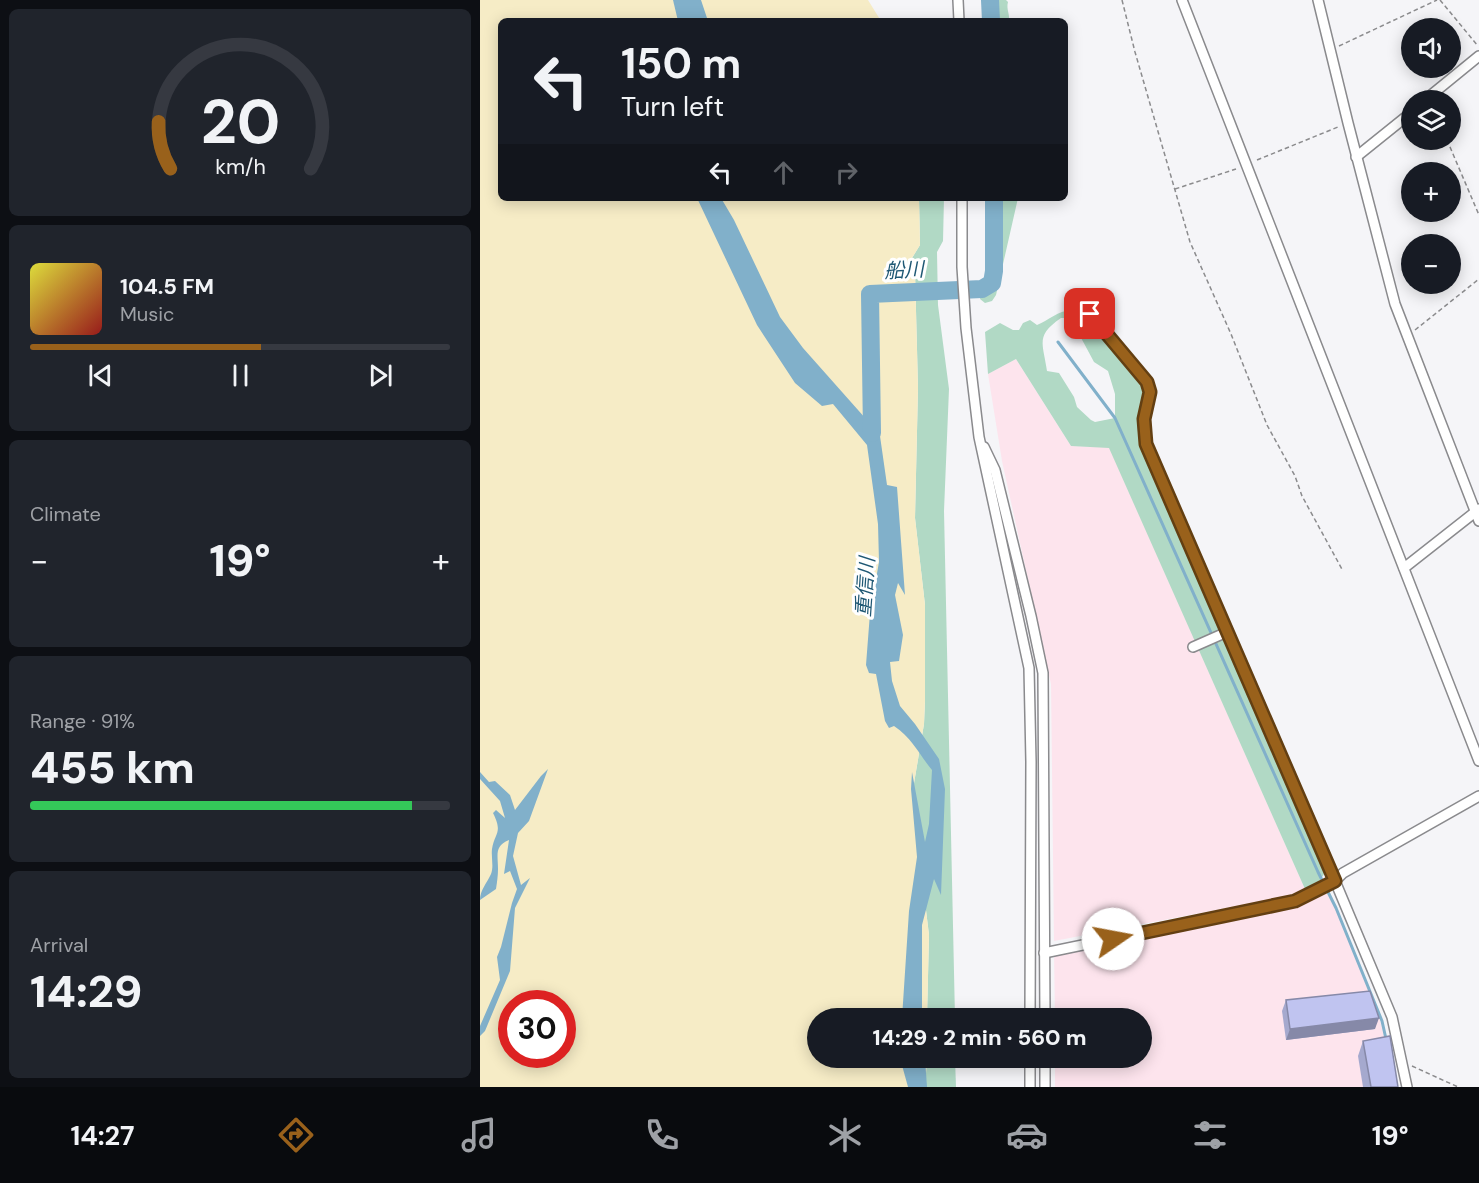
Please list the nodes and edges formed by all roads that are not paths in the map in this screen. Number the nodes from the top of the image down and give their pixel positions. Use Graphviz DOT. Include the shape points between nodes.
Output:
graph roads {
  1 [pos="958,0"];
  2 [pos="1182,0"];
  3 [pos="1318,0"];
  4 [pos="959,18"];
  5 [pos="1479,56"];
  6 [pos="1437,90"];
  7 [pos="1401,121"];
  8 [pos="1356,157"];
  9 [pos="962,201"];
  10 [pos="1090,314"];
  11 [pos="979,437"];
  12 [pos="1478,514"];
  13 [pos="1404,568"];
  14 [pos="1225,632"];
  15 [pos="1195,647"];
  16 [pos="1477,750"];
  17 [pos="1479,761"];
  18 [pos="1479,796"];
  19 [pos="1335,881"];
  20 [pos="1044,952"];
  21 [pos="1030,1008"];
  22 [pos="1045,1008"];
  23 [pos="1030,1068"];
  24 [pos="1045,1068"];
  25 [pos="1030,1087"];
  26 [pos="1045,1087"];
  27 [pos="1407,1087"];
  1 -- 4 [label="street"];
  2 -- 13 [label="street"];
  3 -- 8 [label="street"];
  5 -- 6 [label="street"];
  7 -- 8 [label="street"];
  8 -- 12 [label="street" via="1395,304"];
  9 -- 11 [label="street" via="966,328"];
  10 -- 14 [label="street" via="1147,382 1150,392 1144,419 1146,444"];
  11 -- 20 [label="street" via="995,470 1043,673"];
  11 -- 21 [label="street" via="1029,668"];
  12 -- 13 [label="street"];
  13 -- 16 [label="street"];
  14 -- 15 [label="street"];
  14 -- 19 [label="street"];
  16 -- 17 [label="street"];
  18 -- 19 [label="street"];
  19 -- 20 [label="street" via="1295,901"];
  19 -- 27 [label="street" via="1392,1017"];
  20 -- 22 [label="street"];
  23 -- 25 [label="street"];
  24 -- 26 [label="street"];
}
